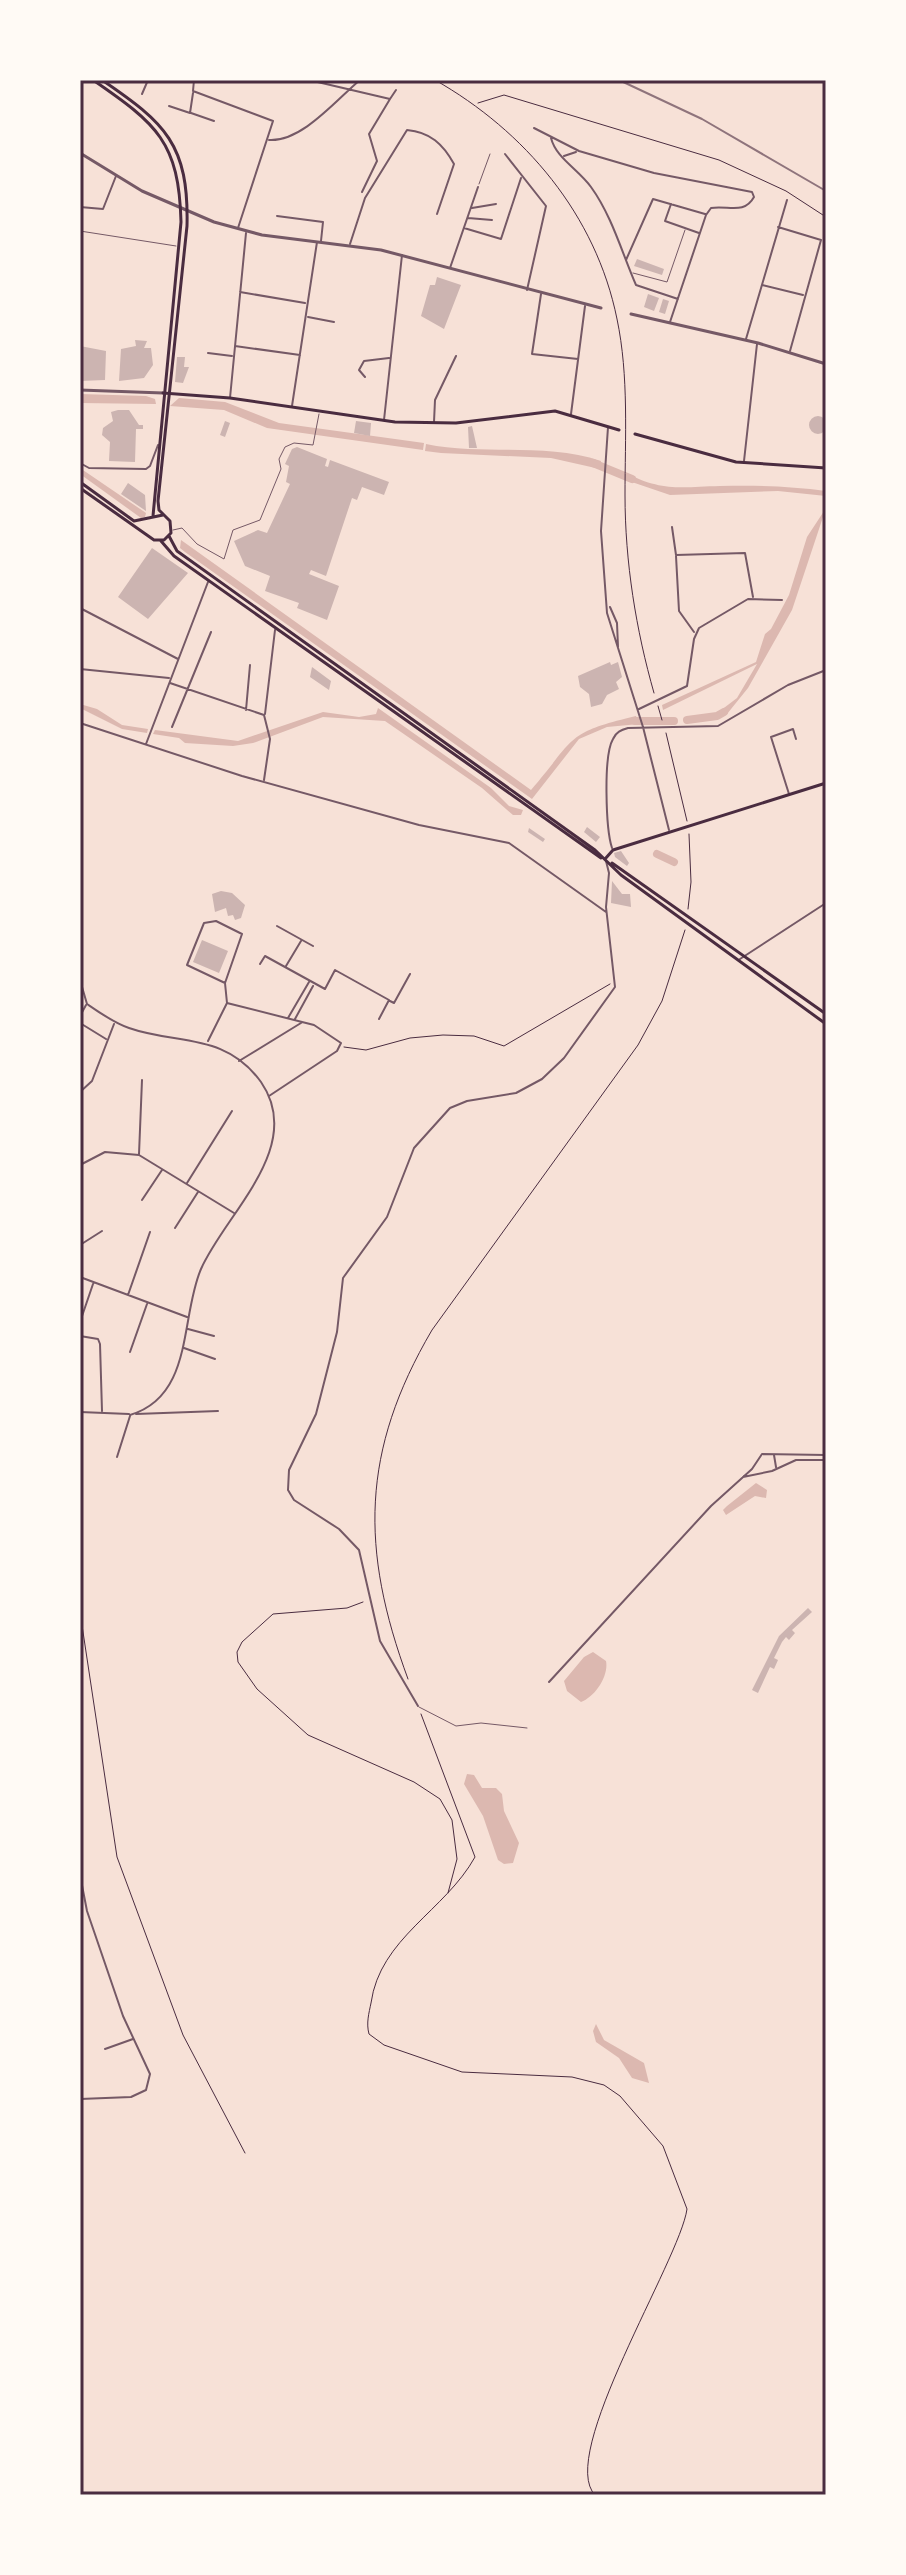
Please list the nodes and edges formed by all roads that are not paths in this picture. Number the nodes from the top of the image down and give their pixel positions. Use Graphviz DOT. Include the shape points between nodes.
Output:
graph roads {
  1 [pos="93,80"];
  2 [pos="102,80"];
  3 [pos="148,80"];
  4 [pos="194,80"];
  5 [pos="309,80"];
  6 [pos="360,80"];
  7 [pos="348,89"];
  8 [pos="396,90"];
  9 [pos="193,91"];
  10 [pos="142,94"];
  11 [pos="390,99"];
  12 [pos="169,106"];
  13 [pos="190,113"];
  14 [pos="214,121"];
  15 [pos="534,128"];
  16 [pos="550,137"];
  17 [pos="267,140"];
  18 [pos="579,151"];
  19 [pos="80,153"];
  20 [pos="490,154"];
  21 [pos="505,154"];
  22 [pos="563,157"];
  23 [pos="117,175"];
  24 [pos="521,177"];
  25 [pos="478,187"];
  26 [pos="362,192"];
  27 [pos="787,200"];
  28 [pos="671,203"];
  29 [pos="496,204"];
  30 [pos="80,207"];
  31 [pos="470,208"];
  32 [pos="184,209"];
  33 [pos="437,214"];
  34 [pos="706,215"];
  35 [pos="277,216"];
  36 [pos="467,217"];
  37 [pos="492,220"];
  38 [pos="778,227"];
  39 [pos="464,228"];
  40 [pos="686,228"];
  41 [pos="237,229"];
  42 [pos="80,231"];
  43 [pos="247,232"];
  44 [pos="701,234"];
  45 [pos="319,242"];
  46 [pos="179,246"];
  47 [pos="350,246"];
  48 [pos="402,255"];
  49 [pos="626,260"];
  50 [pos="449,269"];
  51 [pos="631,272"];
  52 [pos="761,285"];
  53 [pos="527,290"];
  54 [pos="239,291"];
  55 [pos="541,294"];
  56 [pos="805,296"];
  57 [pos="678,299"];
  58 [pos="307,303"];
  59 [pos="585,304"];
  60 [pos="601,308"];
  61 [pos="631,314"];
  62 [pos="305,317"];
  63 [pos="334,322"];
  64 [pos="670,323"];
  65 [pos="745,340"];
  66 [pos="758,343"];
  67 [pos="234,345"];
  68 [pos="790,352"];
  69 [pos="208,353"];
  70 [pos="826,354"];
  71 [pos="300,355"];
  72 [pos="233,356"];
  73 [pos="456,356"];
  74 [pos="390,359"];
  75 [pos="578,359"];
  76 [pos="825,364"];
  77 [pos="365,377"];
  78 [pos="80,390"];
  79 [pos="163,393"];
  80 [pos="169,393"];
  81 [pos="230,398"];
  82 [pos="292,407"];
  83 [pos="319,411"];
  84 [pos="571,415"];
  85 [pos="383,421"];
  86 [pos="434,423"];
  87 [pos="608,426"];
  88 [pos="619,430"];
  89 [pos="635,434"];
  90 [pos="158,445"];
  91 [pos="80,463"];
  92 [pos="744,463"];
  93 [pos="826,468"];
  94 [pos="80,482"];
  95 [pos="80,488"];
  96 [pos="153,516"];
  97 [pos="166,517"];
  98 [pos="148,521"];
  99 [pos="672,527"];
  100 [pos="170,534"];
  101 [pos="148,535"];
  102 [pos="161,541"];
  103 [pos="676,555"];
  104 [pos="209,581"];
  105 [pos="753,598"];
  106 [pos="782,600"];
  107 [pos="609,607"];
  108 [pos="80,608"];
  109 [pos="275,628"];
  110 [pos="211,632"];
  111 [pos="695,633"];
  112 [pos="618,647"];
  113 [pos="179,659"];
  114 [pos="250,665"];
  115 [pos="80,669"];
  116 [pos="826,670"];
  117 [pos="170,678"];
  118 [pos="169,683"];
  119 [pos="187,690"];
  120 [pos="638,710"];
  121 [pos="246,711"];
  122 [pos="264,715"];
  123 [pos="80,723"];
  124 [pos="643,726"];
  125 [pos="172,727"];
  126 [pos="796,739"];
  127 [pos="146,745"];
  128 [pos="263,781"];
  129 [pos="826,783"];
  130 [pos="789,795"];
  131 [pos="669,831"];
  132 [pos="613,850"];
  133 [pos="605,859"];
  134 [pos="826,903"];
  135 [pos="607,912"];
  136 [pos="277,926"];
  137 [pos="302,940"];
  138 [pos="313,946"];
  139 [pos="743,954"];
  140 [pos="739,960"];
  141 [pos="260,964"];
  142 [pos="285,967"];
  143 [pos="410,974"];
  144 [pos="80,980"];
  145 [pos="309,981"];
  146 [pos="225,983"];
  147 [pos="315,984"];
  148 [pos="389,1000"];
  149 [pos="227,1003"];
  150 [pos="87,1004"];
  151 [pos="826,1014"];
  152 [pos="80,1016"];
  153 [pos="288,1018"];
  154 [pos="379,1019"];
  155 [pos="295,1020"];
  156 [pos="115,1022"];
  157 [pos="301,1022"];
  158 [pos="80,1023"];
  159 [pos="826,1024"];
  160 [pos="106,1039"];
  161 [pos="208,1042"];
  162 [pos="238,1062"];
  163 [pos="142,1080"];
  164 [pos="80,1092"];
  165 [pos="269,1096"];
  166 [pos="232,1111"];
  167 [pos="139,1155"];
  168 [pos="80,1165"];
  169 [pos="162,1169"];
  170 [pos="186,1184"];
  171 [pos="198,1191"];
  172 [pos="142,1200"];
  173 [pos="234,1213"];
  174 [pos="175,1228"];
  175 [pos="102,1231"];
  176 [pos="150,1232"];
  177 [pos="80,1245"];
  178 [pos="80,1277"];
  179 [pos="93,1283"];
  180 [pos="128,1296"];
  181 [pos="148,1303"];
  182 [pos="188,1318"];
  183 [pos="80,1322"];
  184 [pos="187,1328"];
  185 [pos="80,1336"];
  186 [pos="214,1336"];
  187 [pos="184,1348"];
  188 [pos="130,1352"];
  189 [pos="215,1359"];
  190 [pos="218,1411"];
  191 [pos="80,1412"];
  192 [pos="102,1413"];
  193 [pos="130,1415"];
  194 [pos="773,1454"];
  195 [pos="117,1457"];
  196 [pos="826,1458"];
  197 [pos="758,1459"];
  198 [pos="776,1467"];
  199 [pos="763,1471"];
  200 [pos="741,1478"];
  201 [pos="549,1682"];
  202 [pos="418,1706"];
  203 [pos="527,1728"];
  204 [pos="80,1875"];
  205 [pos="134,2038"];
  206 [pos="105,2049"];
  207 [pos="80,2099"];
  1 -- 32 [label="main road" via="140,112 164,138"];
  2 -- 32 [label="main road" via="153,116 167,135 183,170"];
  3 -- 10 [label="street"];
  4 -- 9 [label="street"];
  5 -- 7 [label="street"];
  6 -- 7 [label="street"];
  7 -- 11 [label="street"];
  7 -- 17 [label="street" via="299,130"];
  8 -- 11 [label="street"];
  9 -- 13 [label="street"];
  9 -- 17 [label="street" via="271,118"];
  11 -- 26 [label="street" via="369,134 377,161"];
  12 -- 13 [label="street"];
  13 -- 14 [label="street"];
  15 -- 16 [label="street"];
  16 -- 18 [label="street"];
  16 -- 22 [label="street"];
  17 -- 41 [label="street"];
  18 -- 22 [label="street"];
  18 -- 34 [label="street" via="654,173 746,189 754,197 742,209 711,208"];
  19 -- 23 [label="street"];
  20 -- 25 [label="lane"];
  21 -- 24 [label="street"];
  22 -- 49 [label="street" via="591,187"];
  23 -- 30 [label="street" via="103,209"];
  23 -- 32 [label="street"];
  24 -- 39 [label="street" via="501,239"];
  24 -- 53 [label="street" via="547,212"];
  25 -- 31 [label="street"];
  27 -- 38 [label="street"];
  28 -- 34 [label="street"];
  28 -- 40 [label="street" via="665,221"];
  28 -- 49 [label="street" via="649,203"];
  29 -- 31 [label="street"];
  31 -- 36 [label="street"];
  32 -- 41 [label="street"];
  32 -- 46 [label="main road"];
  32 -- 80 [label="main road"];
  33 -- 47 [label="street" via="454,164 441,144 420,131 407,130 365,198"];
  34 -- 44 [label="street"];
  35 -- 45 [label="street" via="323,222"];
  36 -- 37 [label="street"];
  36 -- 39 [label="street"];
  38 -- 52 [label="street"];
  38 -- 56 [label="street" via="821,240"];
  39 -- 50 [label="street"];
  40 -- 44 [label="street"];
  40 -- 51 [label="lane" via="667,282"];
  41 -- 43 [label="street"];
  42 -- 46 [label="lane"];
  43 -- 45 [label="street"];
  43 -- 54 [label="street"];
  44 -- 57 [label="street"];
  45 -- 47 [label="street"];
  45 -- 58 [label="street"];
  46 -- 79 [label="main road"];
  47 -- 48 [label="street"];
  48 -- 50 [label="street"];
  48 -- 74 [label="street"];
  49 -- 51 [label="street"];
  50 -- 53 [label="street"];
  51 -- 57 [label="street" via="636,285"];
  52 -- 56 [label="street"];
  52 -- 65 [label="street"];
  53 -- 55 [label="street"];
  54 -- 58 [label="street"];
  54 -- 67 [label="street"];
  55 -- 59 [label="street"];
  55 -- 75 [label="street" via="532,354"];
  56 -- 68 [label="street"];
  57 -- 64 [label="street"];
  58 -- 62 [label="street"];
  59 -- 60 [label="street"];
  59 -- 75 [label="street"];
  61 -- 64 [label="street"];
  62 -- 63 [label="street"];
  62 -- 71 [label="street"];
  64 -- 65 [label="street"];
  65 -- 66 [label="street"];
  66 -- 68 [label="street"];
  66 -- 92 [label="street"];
  67 -- 71 [label="street"];
  67 -- 72 [label="street"];
  68 -- 76 [label="street"];
  69 -- 72 [label="street"];
  70 -- 76 [label="street"];
  71 -- 82 [label="street"];
  72 -- 81 [label="street"];
  73 -- 86 [label="street" via="435,400"];
  74 -- 77 [label="street" via="364,361 359,370"];
  74 -- 85 [label="street"];
  75 -- 84 [label="street"];
  78 -- 79 [label="street"];
  79 -- 80 [label="main road"];
  79 -- 90 [label="main road"];
  80 -- 81 [label="main road"];
  80 -- 97 [label="main road" via="158,501"];
  81 -- 82 [label="main road"];
  82 -- 83 [label="main road"];
  83 -- 85 [label="main road"];
  83 -- 100 [label="lane" via="313,445 285,447 260,520 233,530 224,559 182,528"];
  84 -- 86 [label="main road" via="548,412"];
  84 -- 87 [label="main road"];
  85 -- 86 [label="main road"];
  87 -- 88 [label="main road"];
  87 -- 107 [label="street" via="601,547"];
  89 -- 92 [label="main road"];
  90 -- 91 [label="street" via="146,469"];
  90 -- 96 [label="main road"];
  92 -- 93 [label="main road"];
  94 -- 98 [label="main road" via="134,521"];
  95 -- 101 [label="main road"];
  96 -- 97 [label="main road"];
  96 -- 98 [label="main road"];
  97 -- 100 [label="main road" via="172,525"];
  98 -- 101 [label="main road"];
  99 -- 103 [label="street"];
  100 -- 102 [label="main road"];
  100 -- 133 [label="main road" via="177,551"];
  101 -- 102 [label="main road"];
  102 -- 104 [label="main road"];
  103 -- 105 [label="street" via="745,553"];
  103 -- 111 [label="street" via="679,611"];
  104 -- 109 [label="main road"];
  104 -- 113 [label="street"];
  105 -- 106 [label="street"];
  105 -- 111 [label="street"];
  107 -- 112 [label="street" via="610,631"];
  107 -- 112 [label="street" via="617,623"];
  108 -- 113 [label="street"];
  109 -- 122 [label="street"];
  109 -- 133 [label="main road"];
  110 -- 119 [label="street"];
  111 -- 120 [label="street" via="686,688"];
  112 -- 120 [label="street"];
  113 -- 117 [label="street"];
  114 -- 121 [label="street"];
  115 -- 117 [label="street"];
  116 -- 124 [label="street" via="788,685 718,726"];
  117 -- 118 [label="street"];
  118 -- 119 [label="street"];
  118 -- 127 [label="street"];
  119 -- 121 [label="street"];
  119 -- 125 [label="street"];
  120 -- 124 [label="street"];
  121 -- 122 [label="street"];
  122 -- 128 [label="street" via="270,739"];
  123 -- 127 [label="street"];
  124 -- 131 [label="street"];
  124 -- 132 [label="street" via="615,734 610,745"];
  126 -- 130 [label="street" via="793,729 771,737"];
  127 -- 128 [label="street"];
  128 -- 135 [label="street" via="419,825 509,843"];
  129 -- 130 [label="main road"];
  130 -- 131 [label="main road"];
  131 -- 132 [label="main road"];
  132 -- 133 [label="main road"];
  133 -- 135 [label="street"];
  133 -- 139 [label="main road"];
  133 -- 140 [label="main road"];
  134 -- 139 [label="street"];
  135 -- 202 [label="street" via="616,984 564,1058 542,1079 516,1093 460,1103 439,1116 414,1148 384,1222 343,1278 337,1332 316,1414 290,1467 287,1485 296,1503 357,1546 380,1641"];
  136 -- 137 [label="street"];
  137 -- 138 [label="street"];
  137 -- 142 [label="street"];
  139 -- 140 [label="street"];
  139 -- 151 [label="main road"];
  140 -- 159 [label="main road"];
  141 -- 142 [label="street" via="265,956"];
  142 -- 145 [label="street"];
  143 -- 148 [label="street" via="394,1003"];
  144 -- 150 [label="street"];
  145 -- 147 [label="street"];
  145 -- 153 [label="street"];
  146 -- 146 [label="street" via="242,934 216,921 204,923 187,965"];
  146 -- 149 [label="street"];
  147 -- 148 [label="street" via="325,989 335,970"];
  147 -- 155 [label="street"];
  148 -- 154 [label="street"];
  149 -- 153 [label="street"];
  149 -- 161 [label="street"];
  150 -- 152 [label="street"];
  150 -- 156 [label="street"];
  153 -- 155 [label="street"];
  155 -- 157 [label="street"];
  156 -- 160 [label="street"];
  156 -- 161 [label="street"];
  157 -- 162 [label="street"];
  157 -- 165 [label="street" via="332,1034 341,1047"];
  158 -- 160 [label="street"];
  160 -- 164 [label="street" via="98,1069"];
  161 -- 162 [label="street"];
  162 -- 165 [label="street"];
  163 -- 167 [label="street"];
  165 -- 173 [label="street" via="268,1155"];
  166 -- 170 [label="street"];
  167 -- 168 [label="street" via="105,1152"];
  167 -- 169 [label="street"];
  169 -- 170 [label="street"];
  169 -- 172 [label="street"];
  170 -- 171 [label="street"];
  171 -- 173 [label="street"];
  171 -- 174 [label="street"];
  173 -- 182 [label="street" via="204,1262"];
  175 -- 177 [label="street"];
  176 -- 180 [label="street"];
  178 -- 179 [label="street"];
  179 -- 180 [label="street"];
  179 -- 183 [label="street"];
  180 -- 181 [label="street"];
  181 -- 182 [label="street"];
  181 -- 188 [label="street"];
  182 -- 184 [label="street"];
  184 -- 186 [label="street"];
  184 -- 187 [label="street"];
  185 -- 192 [label="street" via="100,1344"];
  187 -- 189 [label="street"];
  187 -- 193 [label="street" via="162,1394"];
  190 -- 193 [label="street"];
  191 -- 192 [label="street"];
  192 -- 193 [label="street"];
  193 -- 195 [label="street"];
  194 -- 196 [label="street"];
  194 -- 197 [label="street"];
  194 -- 198 [label="street"];
  196 -- 198 [label="street"];
  197 -- 199 [label="street"];
  197 -- 200 [label="street"];
  198 -- 199 [label="street"];
  199 -- 200 [label="street"];
  200 -- 201 [label="street"];
  202 -- 203 [label="lane" via="459,1726"];
  204 -- 205 [label="street" via="87,1911"];
  205 -- 206 [label="street"];
  205 -- 207 [label="street" via="150,2074 146,2090 131,2097"];
}
